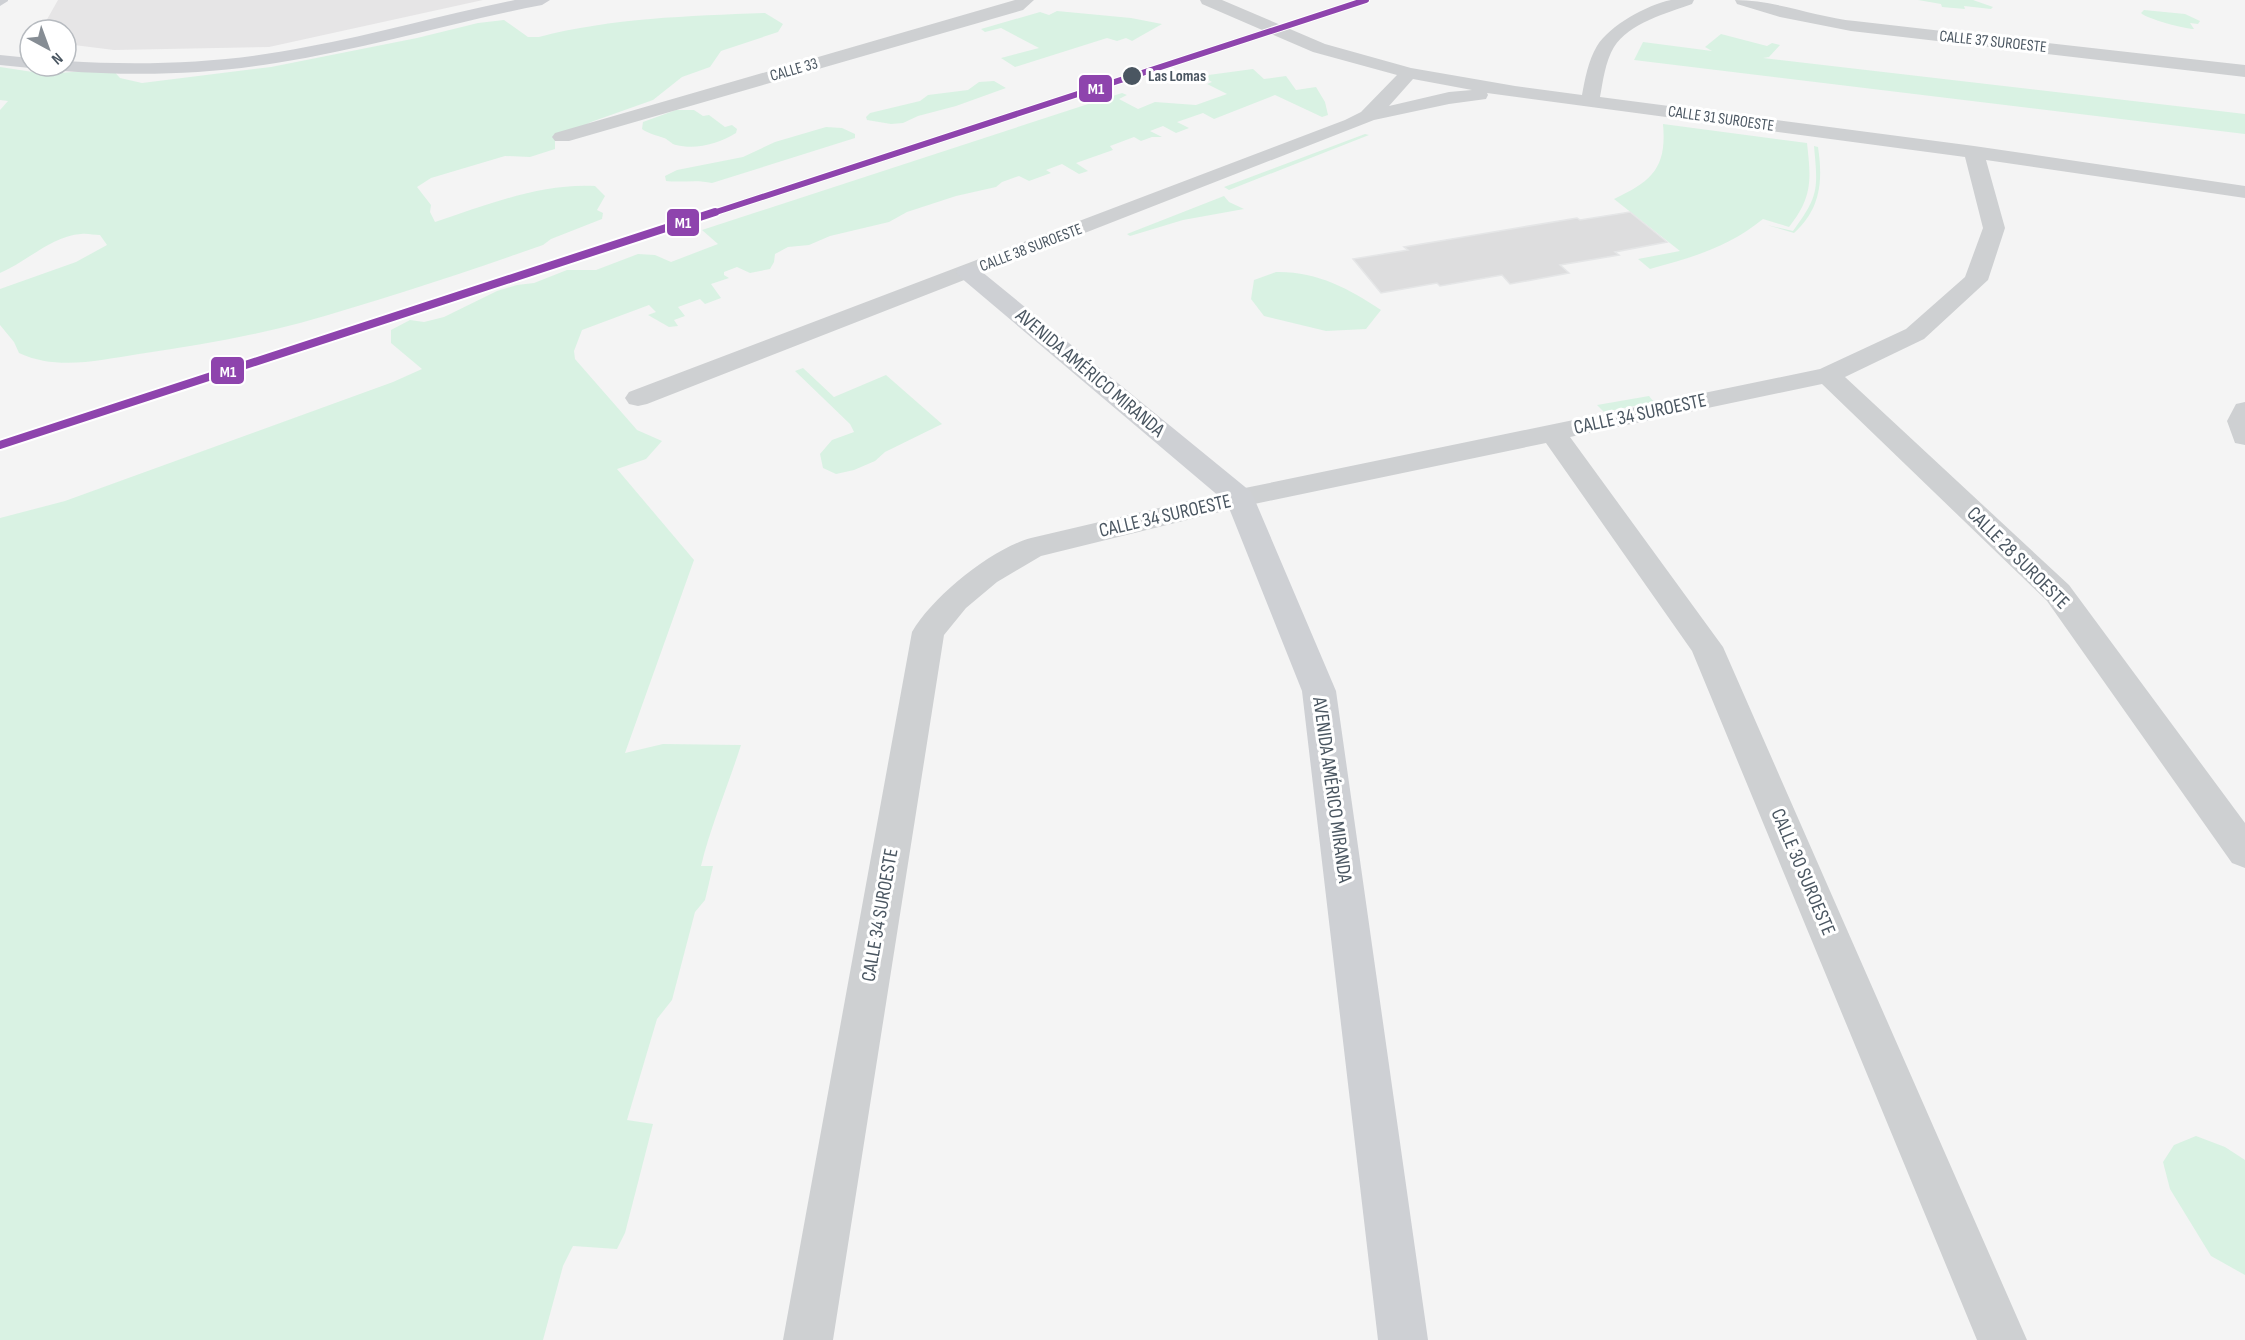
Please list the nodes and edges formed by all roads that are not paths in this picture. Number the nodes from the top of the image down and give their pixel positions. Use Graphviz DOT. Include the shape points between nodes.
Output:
graph roads {
  1 [pos="542,0"];
  2 [pos="1026,0"];
  3 [pos="1208,0"];
  4 [pos="1686,0"];
  5 [pos="1743,0"];
  6 [pos="1319,48"];
  7 [pos="0,60"];
  8 [pos="18,62"];
  9 [pos="78,66"];
  10 [pos="2245,70"];
  11 [pos="1409,73"];
  12 [pos="1347,74"];
  13 [pos="1515,92"];
  14 [pos="1590,102"];
  15 [pos="1362,112"];
  16 [pos="562,137"];
  17 [pos="1974,152"];
  18 [pos="2245,192"];
  19 [pos="968,272"];
  20 [pos="1828,375"];
  21 [pos="638,398"];
  22 [pos="2245,410"];
  23 [pos="1553,433"];
  24 [pos="2245,437"];
  25 [pos="1240,498"];
  26 [pos="2245,852"];
  27 [pos="808,1340"];
  28 [pos="1403,1340"];
  29 [pos="2002,1340"];
  1 -- 9 [label="street" via="258,60 157,69"];
  2 -- 16 [label="street, CALLE 33" via="1017,6"];
  3 -- 6 [label="street, CALLE 31 SUROESTE"];
  4 -- 14 [label="street" via="1618,33 1606,45"];
  5 -- 10 [label="street, CALLE 37 SUROESTE" via="1780,12 1851,26"];
  6 -- 11 [label="street, CALLE 31 SUROESTE"];
  6 -- 12 [label="street"];
  7 -- 8 [label="street"];
  11 -- 13 [label="street, CALLE 31 SUROESTE"];
  11 -- 15 [label="street, CALLE 38 SUROESTE"];
  13 -- 14 [label="street, CALLE 31 SUROESTE"];
  13 -- 15 [label="street"];
  14 -- 17 [label="street, CALLE 31 SUROESTE"];
  15 -- 19 [label="street, CALLE 38 SUROESTE"];
  17 -- 18 [label="street, CALLE 31 SUROESTE"];
  17 -- 20 [label="street, CALLE 34 SUROESTE" via="1994,228 1976,280 1916,334"];
  19 -- 21 [label="street, CALLE 38 SUROESTE"];
  19 -- 25 [label="street, AVENIDA AMÉRICO MIRANDA"];
  20 -- 23 [label="street, CALLE 34 SUROESTE"];
  20 -- 26 [label="street, CALLE 28 SUROESTE" via="2058,593"];
  22 -- 24 [label="street" via="2240,421"];
  23 -- 25 [label="street, CALLE 34 SUROESTE"];
  23 -- 29 [label="street, CALLE 30 SUROESTE" via="1707,647"];
  25 -- 27 [label="street, CALLE 34 SUROESTE" via="1031,548 986,575 955,600 928,632"];
  25 -- 28 [label="street, AVENIDA AMÉRICO MIRANDA" via="1319,691"];
}
